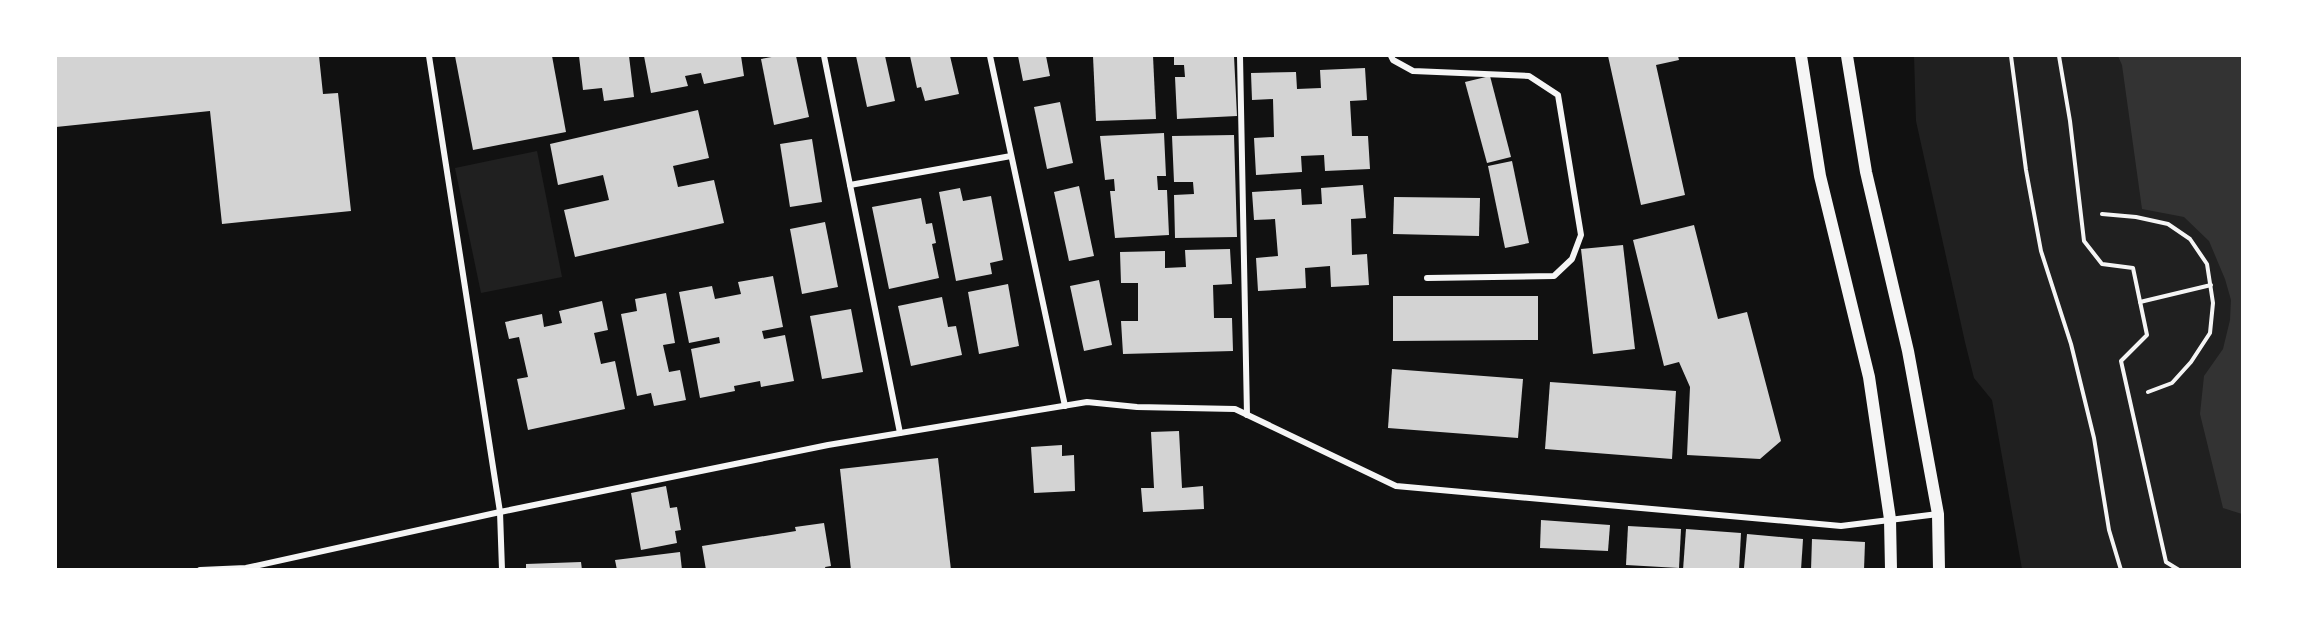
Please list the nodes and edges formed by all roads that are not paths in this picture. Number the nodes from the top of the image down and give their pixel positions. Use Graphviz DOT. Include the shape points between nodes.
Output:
graph roads {
  1 [pos="429,56"];
  2 [pos="824,56"];
  3 [pos="990,56"];
  4 [pos="1240,56"];
  5 [pos="1391,56"];
  6 [pos="1801,56"];
  7 [pos="1847,56"];
  8 [pos="1011,156"];
  9 [pos="850,184"];
  10 [pos="1426,278"];
  11 [pos="1065,406"];
  12 [pos="1247,415"];
  13 [pos="900,433"];
  14 [pos="500,512"];
  15 [pos="1938,514"];
  16 [pos="1890,519"];
  17 [pos="246,569"];
  18 [pos="200,570"];
  19 [pos="502,570"];
  20 [pos="1891,570"];
  21 [pos="1939,570"];
  1 -- 14 [label="street"];
  2 -- 9 [label="street"];
  3 -- 8 [label="street"];
  4 -- 12 [label="street"];
  5 -- 10 [label="street" via="1413,71 1529,76 1558,95 1581,235 1572,259 1554,276"];
  6 -- 16 [label="main road" via="1820,176 1869,377"];
  7 -- 15 [label="main road" via="1866,172 1908,351"];
  8 -- 9 [label="street"];
  8 -- 11 [label="street"];
  9 -- 13 [label="street"];
  11 -- 12 [label="street" via="1087,402 1235,409"];
  11 -- 13 [label="street"];
  12 -- 16 [label="street" via="1396,486 1841,526"];
  13 -- 14 [label="street"];
  14 -- 17 [label="street"];
  14 -- 19 [label="street"];
  15 -- 16 [label="street"];
  15 -- 21 [label="main road"];
  16 -- 20 [label="main road"];
  17 -- 18 [label="street"];
}
